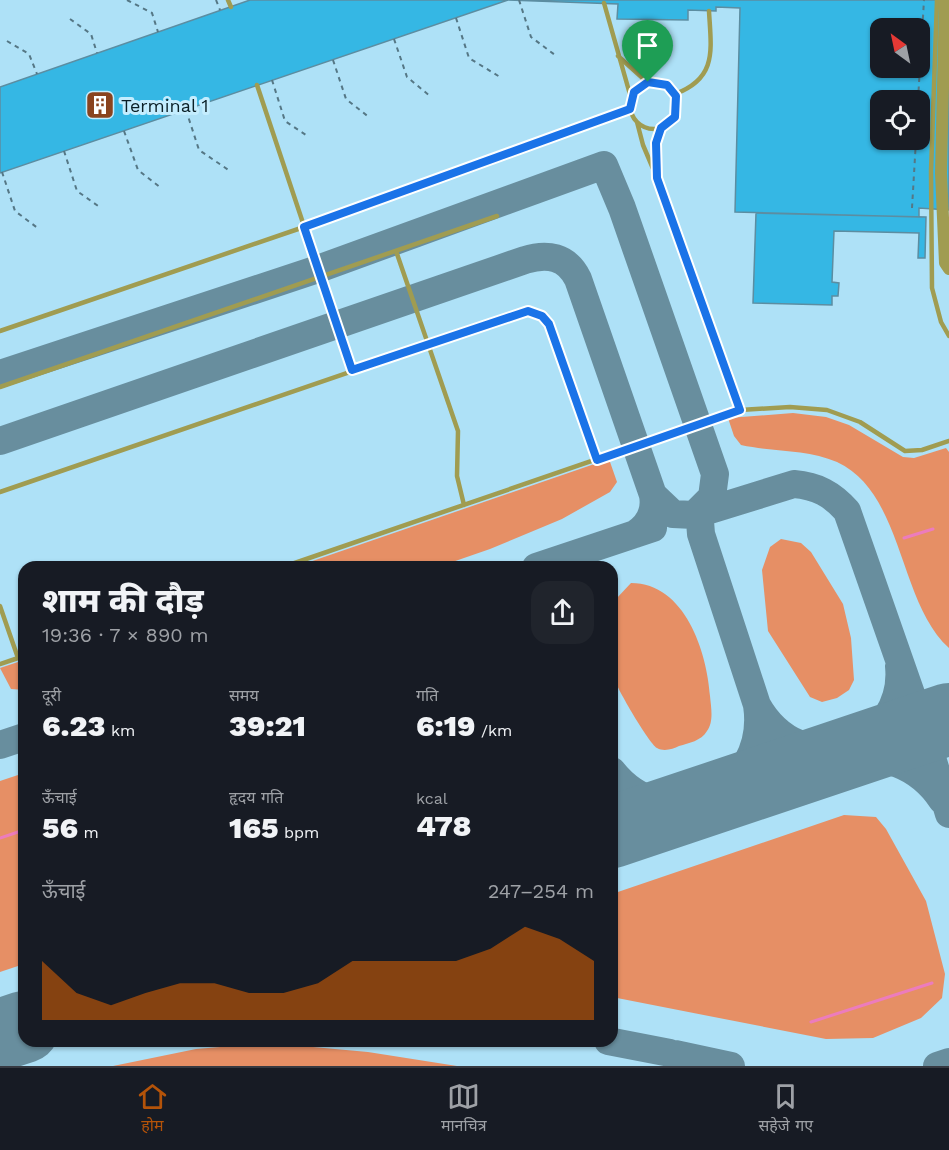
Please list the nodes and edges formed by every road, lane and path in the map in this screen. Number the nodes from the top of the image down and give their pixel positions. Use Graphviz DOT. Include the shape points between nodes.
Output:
graph roads {
  1 [pos="127,0"];
  2 [pos="216,0"];
  3 [pos="228,0"];
  4 [pos="519,0"];
  5 [pos="924,0"];
  6 [pos="937,0"];
  7 [pos="945,0"];
  8 [pos="604,3"];
  9 [pos="231,7"];
  10 [pos="220,10"];
  11 [pos="709,11"];
  12 [pos="456,18"];
  13 [pos="69,19"];
  14 [pos="158,32"];
  15 [pos="394,39"];
  16 [pos="8,40"];
  17 [pos="98,53"];
  18 [pos="555,55"];
  19 [pos="618,56"];
  20 [pos="333,60"];
  21 [pos="37,74"];
  22 [pos="500,77"];
  23 [pos="272,80"];
  24 [pos="648,82"];
  25 [pos="257,86"];
  26 [pos="919,90"];
  27 [pos="675,94"];
  28 [pos="430,96"];
  29 [pos="631,98"];
  30 [pos="630,109"];
  31 [pos="186,110"];
  32 [pos="370,118"];
  33 [pos="637,122"];
  34 [pos="661,128"];
  35 [pos="124,131"];
  36 [pos="309,137"];
  37 [pos="915,150"];
  38 [pos="64,151"];
  39 [pos="230,171"];
  40 [pos="2,172"];
  41 [pos="657,178"];
  42 [pos="161,188"];
  43 [pos="100,208"];
  44 [pos="912,208"];
  45 [pos="497,216"];
  46 [pos="304,227"];
  47 [pos="39,229"];
  48 [pos="396,251"];
  49 [pos="949,269"];
  50 [pos="321,276"];
  51 [pos="0,331"];
  52 [pos="949,336"];
  53 [pos="427,344"];
  54 [pos="352,370"];
  55 [pos="0,387"];
  56 [pos="740,410"];
  57 [pos="949,441"];
  58 [pos="597,460"];
  59 [pos="0,492"];
  60 [pos="465,505"];
  61 [pos="301,561"];
  62 [pos="0,606"];
  63 [pos="18,658"];
  64 [pos="0,664"];
  1 -- 14 [label="path" via="152,13"];
  2 -- 10 [label="path"];
  3 -- 9 [label="lane"];
  4 -- 18 [label="path" via="531,37"];
  5 -- 26 [label="path"];
  6 -- 52 [label="lane" via="931,159 932,288"];
  7 -- 49 [label="street" via="941,173 945,263"];
  8 -- 19 [label="lane"];
  11 -- 27 [label="lane" via="708,67 690,88"];
  12 -- 22 [label="path" via="469,58"];
  13 -- 17 [label="path" via="91,34"];
  15 -- 28 [label="path" via="407,77"];
  16 -- 21 [label="path" via="29,54"];
  19 -- 24 [label="lane"];
  19 -- 29 [label="lane"];
  20 -- 32 [label="path" via="346,99"];
  23 -- 36 [label="path" via="285,121"];
  24 -- 27 [label="lane" via="660,82"];
  24 -- 29 [label="lane" via="639,86"];
  25 -- 46 [label="lane"];
  27 -- 34 [label="lane" via="675,117"];
  29 -- 30 [label="lane"];
  30 -- 33 [label="lane"];
  30 -- 46 [label="lane"];
  31 -- 39 [label="path" via="199,150"];
  33 -- 34 [label="lane" via="652,130"];
  33 -- 41 [label="lane"];
  34 -- 41 [label="lane" via="654,148"];
  35 -- 42 [label="path" via="138,170"];
  37 -- 44 [label="path"];
  38 -- 43 [label="path" via="77,191"];
  40 -- 47 [label="path" via="15,211"];
  41 -- 56 [label="lane"];
  45 -- 48 [label="lane"];
  46 -- 50 [label="lane"];
  46 -- 51 [label="lane"];
  48 -- 50 [label="lane"];
  48 -- 53 [label="lane"];
  50 -- 54 [label="lane"];
  50 -- 55 [label="lane"];
  53 -- 54 [label="lane"];
  53 -- 58 [label="lane" via="522,312 542,316 552,332"];
  53 -- 60 [label="lane" via="458,430 457,476"];
  54 -- 59 [label="lane"];
  56 -- 57 [label="lane" via="827,410 860,422 905,451"];
  56 -- 58 [label="lane"];
  58 -- 60 [label="lane"];
  60 -- 61 [label="lane"];
  62 -- 63 [label="lane"];
  63 -- 64 [label="lane"];
}
